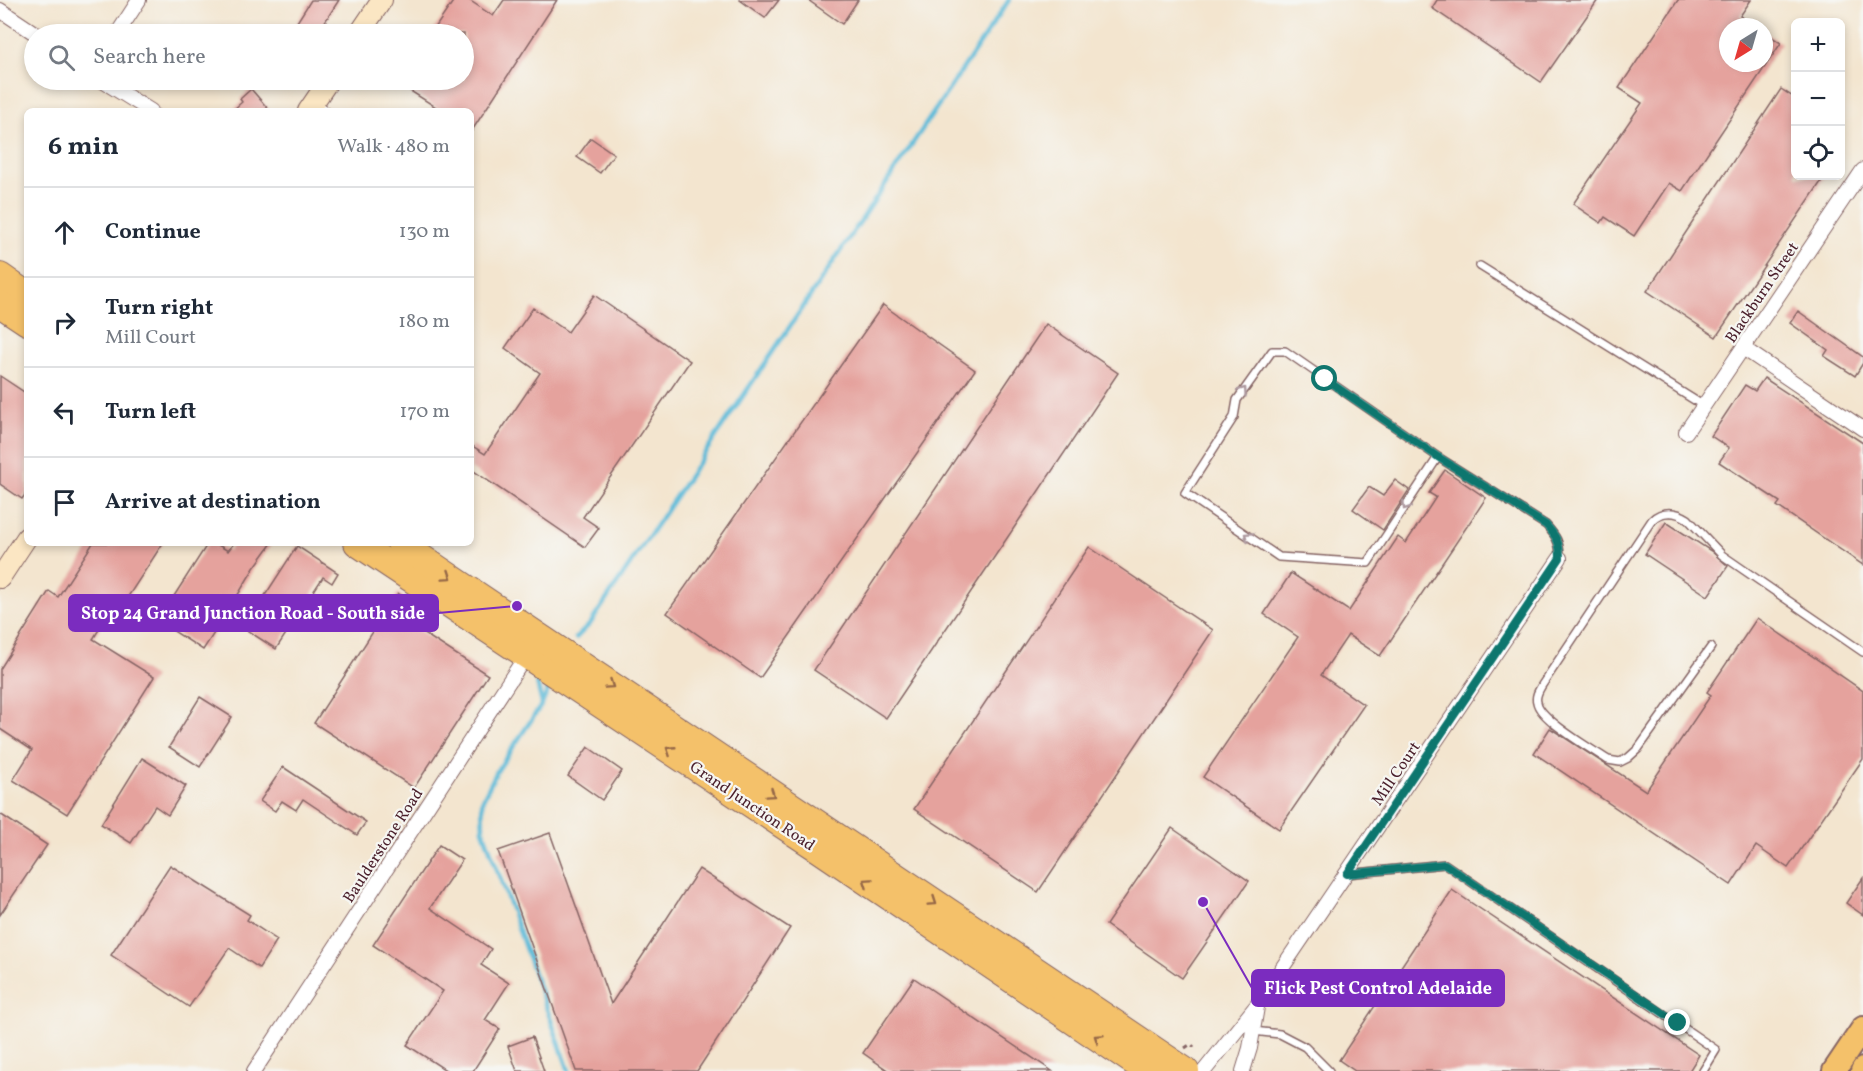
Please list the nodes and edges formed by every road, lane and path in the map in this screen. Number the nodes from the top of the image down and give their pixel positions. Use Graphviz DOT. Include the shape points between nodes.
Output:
graph roads {
  1 [pos="139,0"];
  2 [pos="382,0"];
  3 [pos="0,10"];
  4 [pos="123,24"];
  5 [pos="366,24"];
  6 [pos="24,26"];
  7 [pos="117,90"];
  8 [pos="324,90"];
  9 [pos="146,108"];
  10 [pos="316,108"];
  11 [pos="1863,170"];
  12 [pos="1480,266"];
  13 [pos="0,276"];
  14 [pos="24,293"];
  15 [pos="0,304"];
  16 [pos="24,320"];
  17 [pos="1743,348"];
  18 [pos="1704,406"];
  19 [pos="1863,429"];
  20 [pos="1686,432"];
  21 [pos="1438,457"];
  22 [pos="24,542"];
  23 [pos="362,546"];
  24 [pos="403,546"];
  25 [pos="1560,558"];
  26 [pos="0,578"];
  27 [pos="532,646"];
  28 [pos="1711,647"];
  29 [pos="1863,652"];
  30 [pos="823,840"];
  31 [pos="1347,874"];
  32 [pos="1257,1005"];
  33 [pos="1863,1028"];
  34 [pos="1253,1031"];
  35 [pos="254,1071"];
  36 [pos="1147,1071"];
  37 [pos="1186,1071"];
  38 [pos="1204,1071"];
  39 [pos="1243,1071"];
  40 [pos="1329,1071"];
  41 [pos="1703,1071"];
  42 [pos="1834,1071"];
  1 -- 4 [label="street"];
  2 -- 5 [label="main road"];
  3 -- 6 [label="street"];
  7 -- 9 [label="street"];
  8 -- 10 [label="main road"];
  11 -- 17 [label="street, Blackburn Street"];
  12 -- 18 [label="lane"];
  13 -- 14 [label="highway"];
  15 -- 16 [label="highway"];
  17 -- 18 [label="street, Blackburn Street"];
  17 -- 19 [label="street"];
  18 -- 20 [label="street, Blackburn Street"];
  21 -- 21 [label="lane, one-way" via="1368,563 1279,558 1185,493 1234,417 1237,400 1272,351 1285,351"];
  21 -- 25 [label="lane" via="1546,525 1558,538"];
  22 -- 26 [label="main road"];
  23 -- 27 [label="highway, Grand Junction Road"];
  24 -- 27 [label="highway, Grand Junction Road, one-way"];
  25 -- 31 [label="street, Mill Court"];
  27 -- 30 [label="highway, Grand Junction Road"];
  27 -- 35 [label="street, Baulderstone Road"];
  28 -- 29 [label="lane" via="1643,742 1620,762 1608,760 1548,719 1536,700 1542,685 1652,520 1668,513 1688,519 1722,555"];
  36 -- 30 [label="highway, Grand Junction Road, one-way"];
  30 -- 37 [label="highway, Grand Junction Road, one-way"];
  31 -- 32 [label="street, Mill Court"];
  31 -- 41 [label="lane" via="1445,864 1716,1050"];
  32 -- 34 [label="street, Mill Court"];
  32 -- 38 [label="street, Mill Court"];
  33 -- 42 [label="main road"];
  34 -- 39 [label="street, Mill Court"];
  34 -- 40 [label="lane" via="1280,1034 1297,1042"];
}
